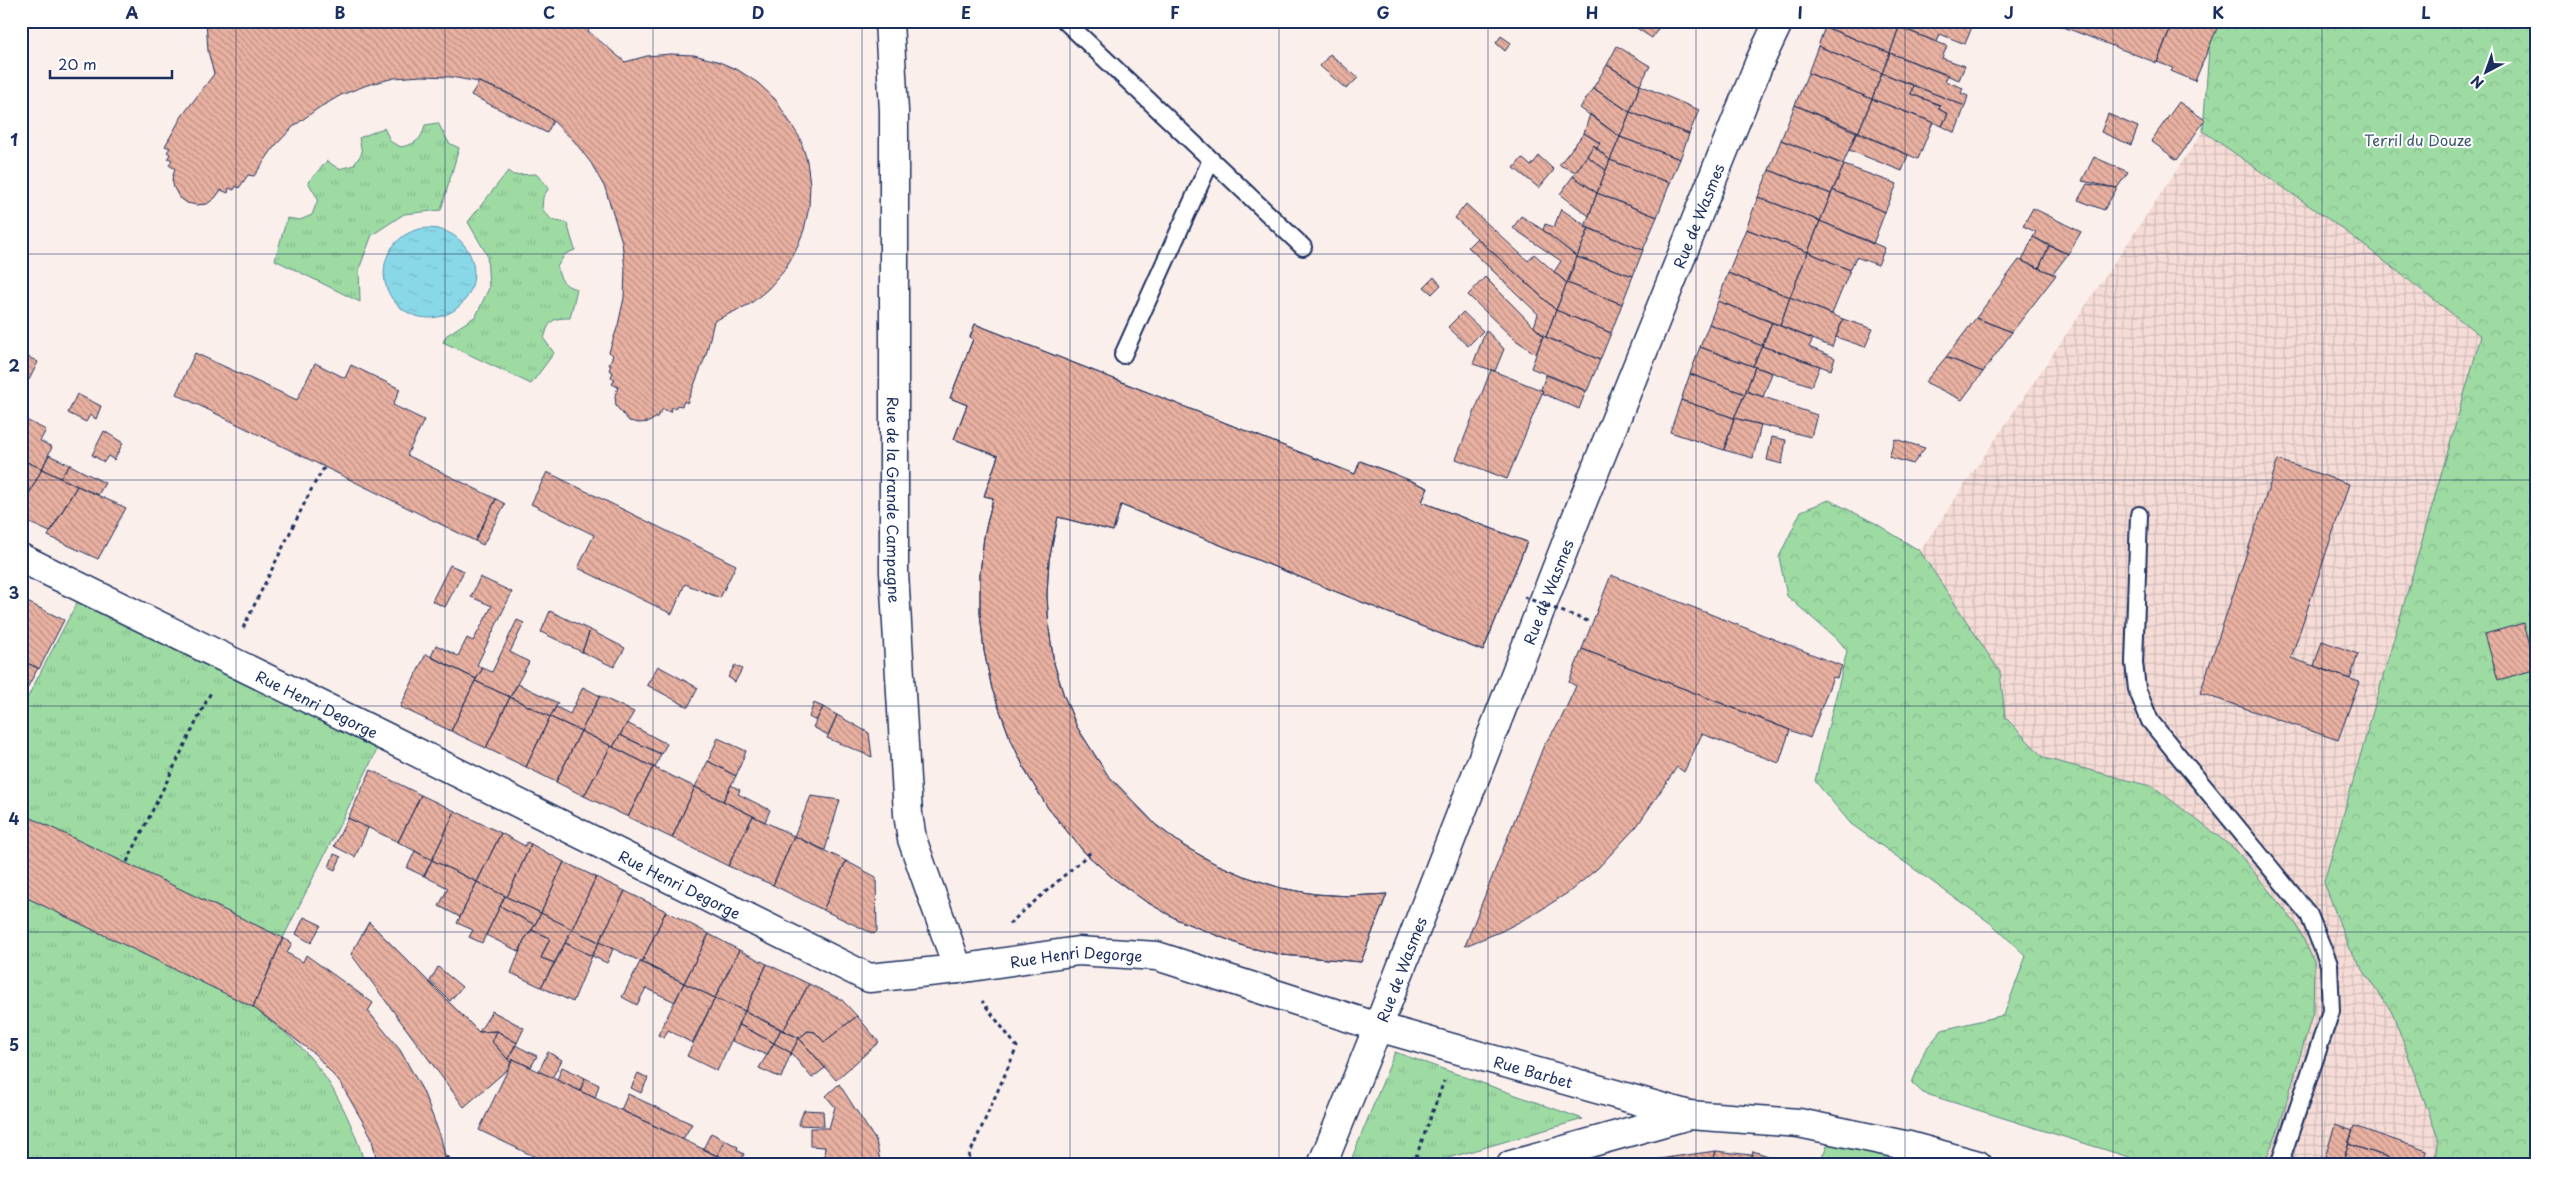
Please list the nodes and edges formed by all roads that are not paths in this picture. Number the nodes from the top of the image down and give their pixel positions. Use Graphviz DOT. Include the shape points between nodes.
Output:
graph roads {
  1 [pos="890,21"];
  2 [pos="1064,21"];
  3 [pos="1780,21"];
  4 [pos="1211,160"];
  5 [pos="1303,247"];
  6 [pos="1123,355"];
  7 [pos="2139,515"];
  8 [pos="21,558"];
  9 [pos="958,969"];
  10 [pos="1378,1027"];
  11 [pos="1688,1115"];
  12 [pos="1322,1165"];
  13 [pos="1511,1165"];
  14 [pos="1978,1165"];
  15 [pos="2278,1165"];
  1 -- 9 [label="street, Rue de la Grande Campagne" via="894,111 894,572 908,814 912,840"];
  2 -- 4 [label="lane"];
  3 -- 10 [label="street, Rue de Wasmes" via="1760,60 1578,513"];
  4 -- 5 [label="lane"];
  4 -- 6 [label="lane"];
  7 -- 15 [label="lane" via="2134,662 2137,690 2150,722 2309,915 2329,964 2331,1011"];
  8 -- 9 [label="street, Rue Henri Degorge" via="869,978"];
  9 -- 10 [label="street, Rue Henri Degorge" via="1078,951 1157,956"];
  10 -- 11 [label="street, Rue Barbet"];
  10 -- 12 [label="street, Rue de Wasmes"];
  11 -- 13 [label="street, Rue Barbet"];
  11 -- 14 [label="street, Rue Barbet" via="1799,1123 1909,1146"];
}
